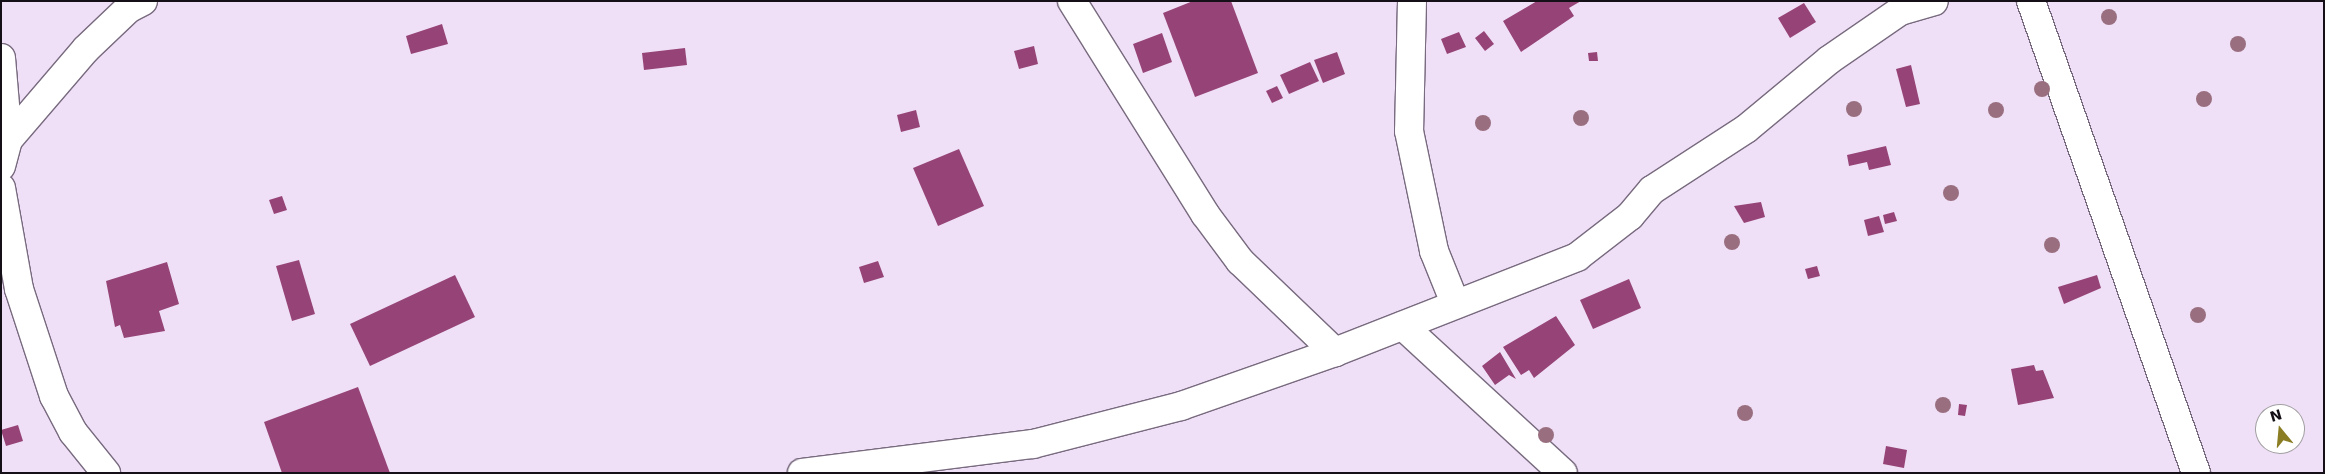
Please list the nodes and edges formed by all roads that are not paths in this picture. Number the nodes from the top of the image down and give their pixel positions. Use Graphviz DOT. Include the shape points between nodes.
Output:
graph roads {
  1 [pos="143,1"];
  2 [pos="1072,1"];
  3 [pos="1412,1"];
  4 [pos="1934,1"];
  5 [pos="2031,1"];
  6 [pos="1899,6"];
  7 [pos="1,58"];
  8 [pos="8,140"];
  9 [pos="1,166"];
  10 [pos="1,188"];
  11 [pos="1455,303"];
  12 [pos="1403,326"];
  13 [pos="1335,352"];
  14 [pos="106,473"];
  15 [pos="802,473"];
  16 [pos="1564,473"];
  17 [pos="2196,473"];
  1 -- 8 [label="street" via="128,9 86,49"];
  2 -- 13 [label="street" via="1234,254"];
  3 -- 11 [label="street" via="1409,131 1434,251"];
  4 -- 6 [label="street"];
  5 -- 17 [label="street"];
  6 -- 11 [label="street" via="1746,129 1652,190 1630,216 1577,257"];
  7 -- 8 [label="street"];
  8 -- 9 [label="street"];
  10 -- 14 [label="street" via="19,289 54,396 73,432"];
  11 -- 12 [label="street"];
  12 -- 13 [label="street"];
  12 -- 16 [label="street"];
  13 -- 15 [label="street" via="1181,406 1033,444"];
}
